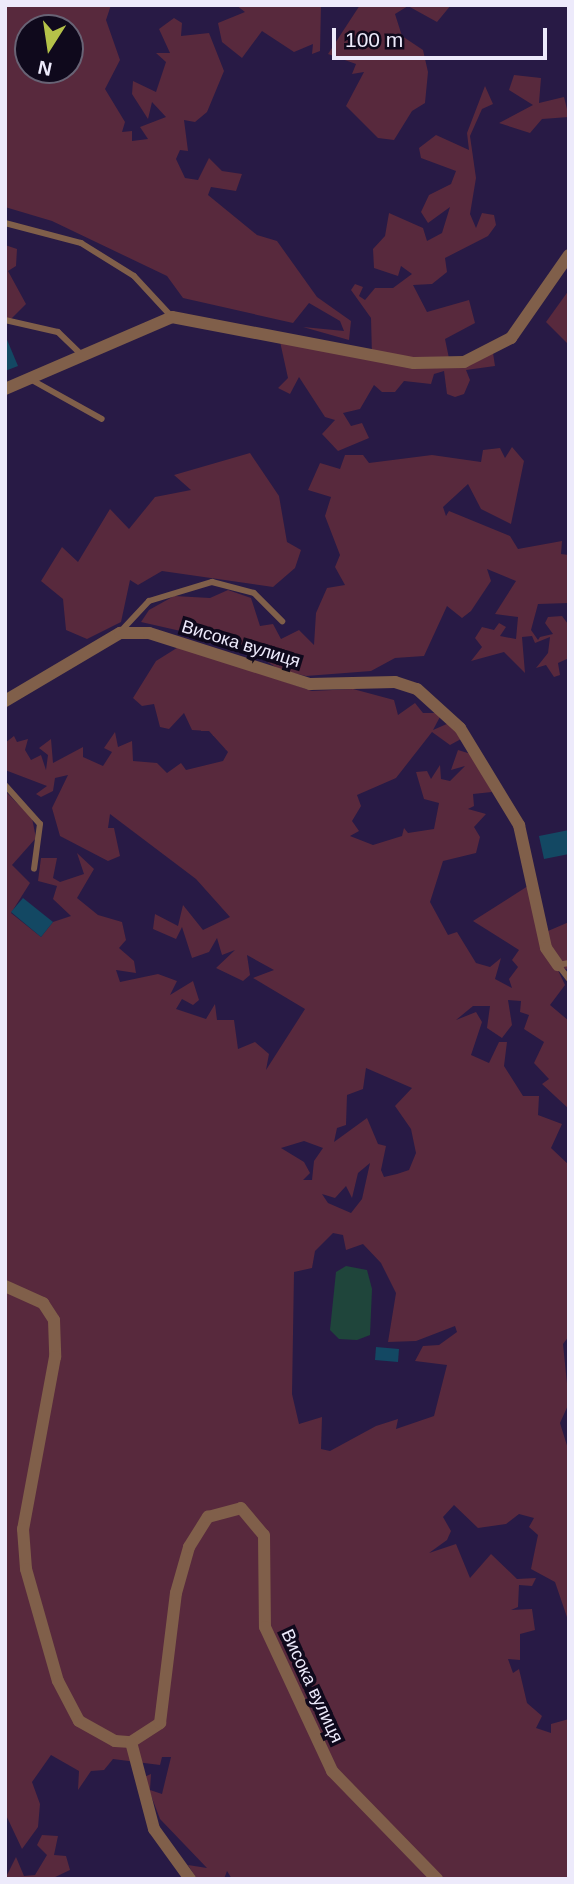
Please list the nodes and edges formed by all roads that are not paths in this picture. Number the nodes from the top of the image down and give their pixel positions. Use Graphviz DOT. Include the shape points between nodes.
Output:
graph roads {
  1 [pos="5,223"];
  2 [pos="569,255"];
  3 [pos="172,317"];
  4 [pos="5,320"];
  5 [pos="83,356"];
  6 [pos="30,379"];
  7 [pos="5,389"];
  8 [pos="102,418"];
  9 [pos="282,621"];
  10 [pos="120,633"];
  11 [pos="5,701"];
  12 [pos="5,785"];
  13 [pos="34,869"];
  14 [pos="564,964"];
  15 [pos="569,979"];
  16 [pos="5,1286"];
  17 [pos="131,1742"];
  18 [pos="190,1879"];
  19 [pos="437,1879"];
  1 -- 3 [label="lane" via="81,243 134,276"];
  2 -- 3 [label="street" via="511,338 464,362 414,363"];
  3 -- 5 [label="street"];
  4 -- 5 [label="lane" via="58,332"];
  5 -- 6 [label="street"];
  6 -- 7 [label="street"];
  6 -- 8 [label="lane"];
  9 -- 10 [label="lane" via="254,593 212,582 149,601"];
  10 -- 11 [label="street"];
  10 -- 14 [label="street, Висока вулиця" via="149,634 310,684 395,682 438,702 519,825 546,948"];
  12 -- 13 [label="lane" via="40,824"];
  14 -- 15 [label="lane"];
  16 -- 17 [label="street" via="43,1303 54,1320 55,1357 28,1483 26,1569 66,1702 94,1732"];
  17 -- 18 [label="street" via="154,1829"];
  17 -- 19 [label="street, Висока вулиця" via="160,1723 176,1593 189,1547 208,1517 241,1508 264,1535 265,1627 332,1771"];
}
